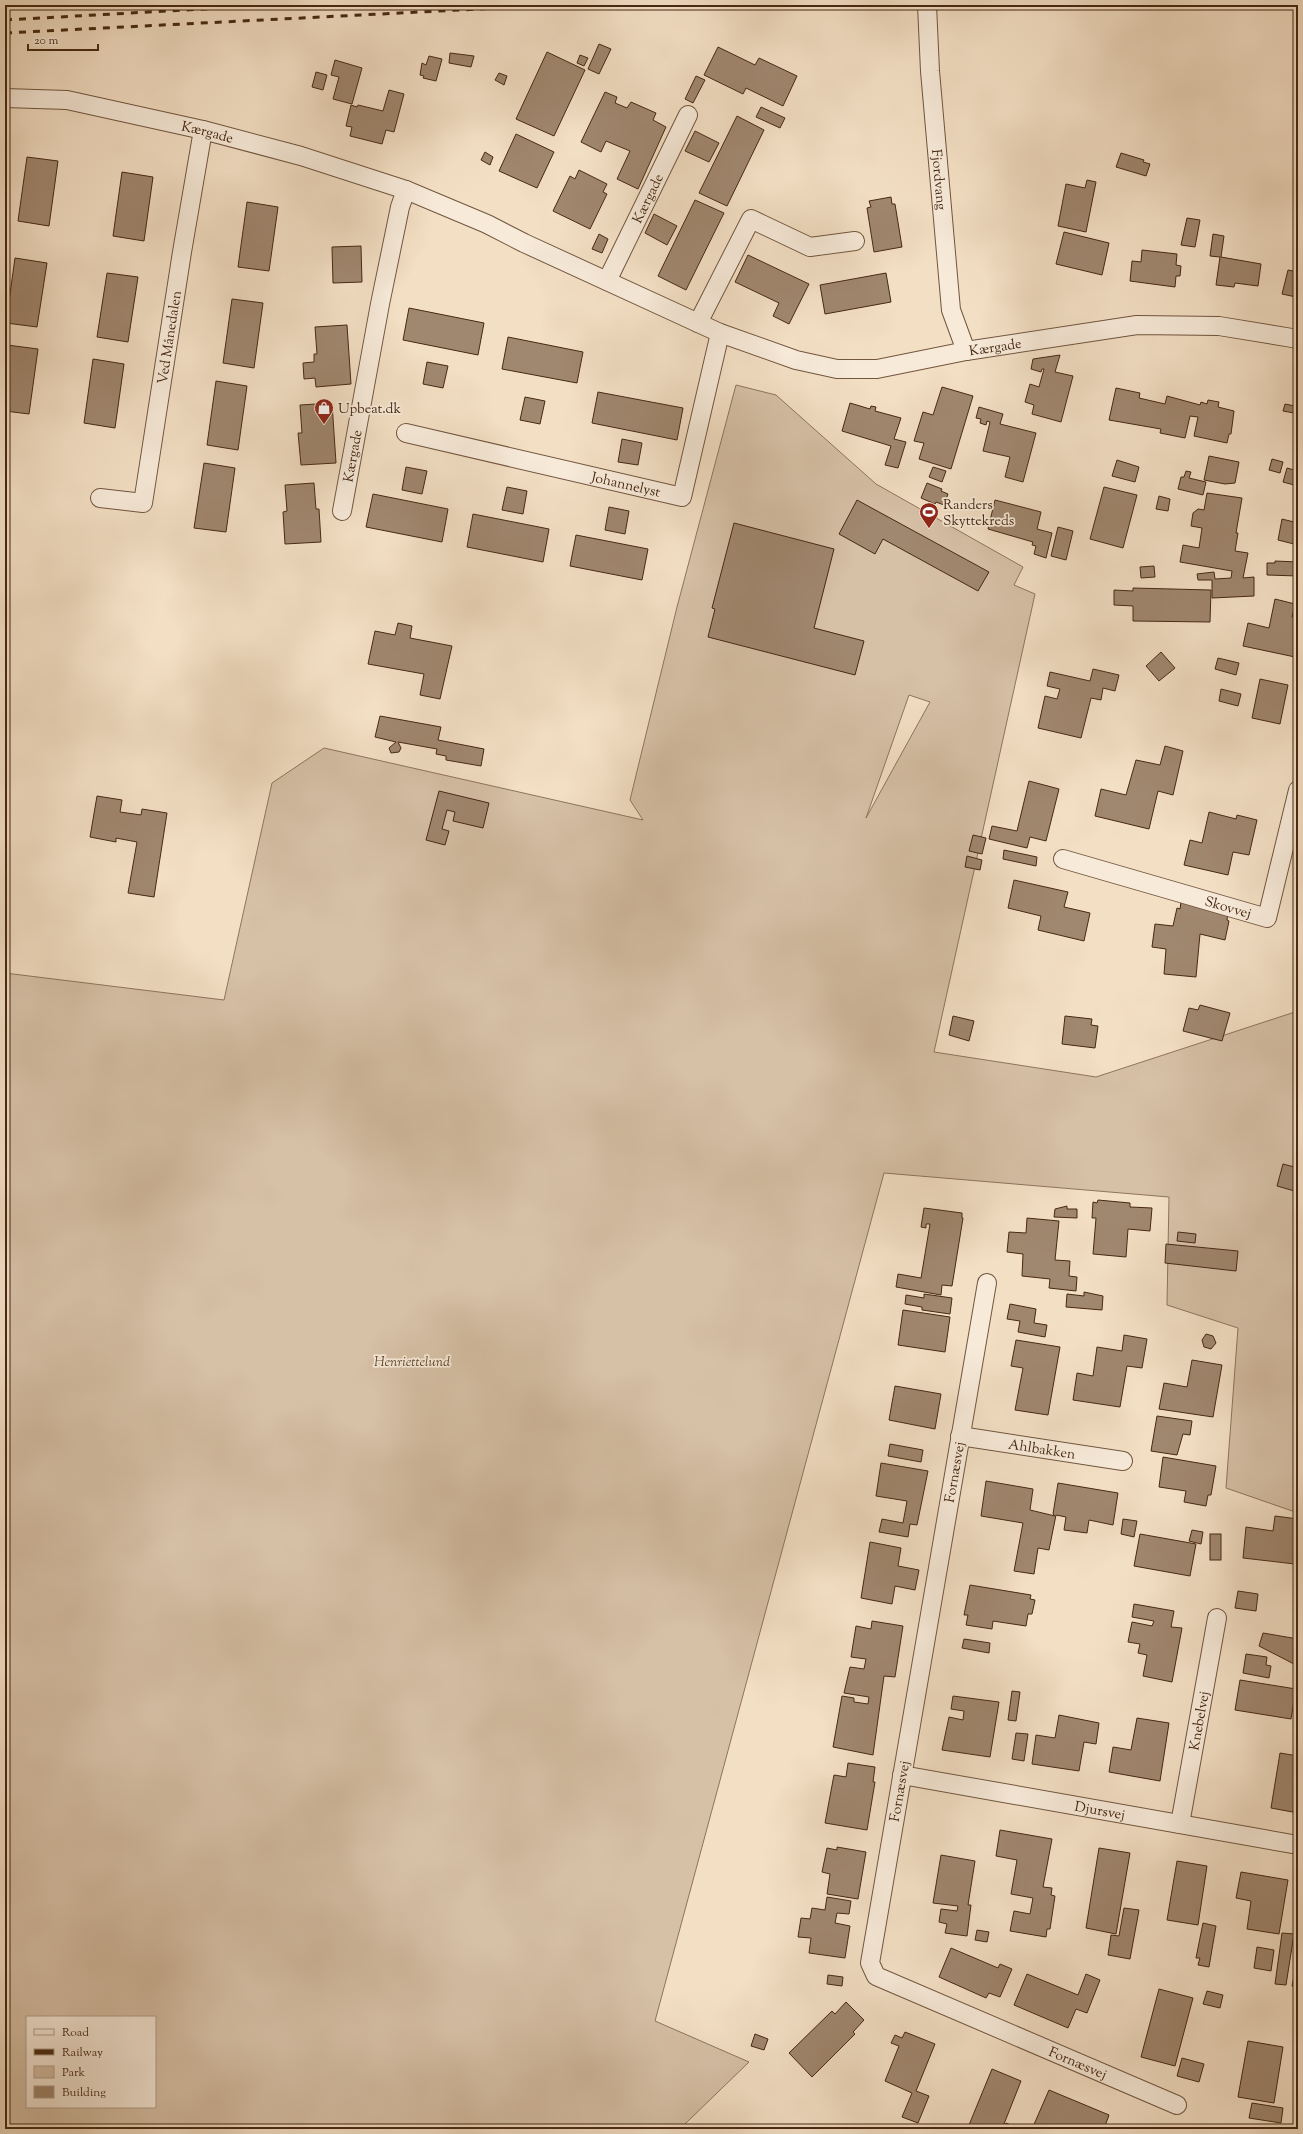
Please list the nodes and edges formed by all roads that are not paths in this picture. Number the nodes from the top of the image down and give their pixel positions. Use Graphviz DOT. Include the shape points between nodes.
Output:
graph roads {
  1 [pos="927,5"];
  2 [pos="5,98"];
  3 [pos="688,115"];
  4 [pos="203,130"];
  5 [pos="406,190"];
  6 [pos="855,241"];
  7 [pos="606,281"];
  8 [pos="698,323"];
  9 [pos="720,332"];
  10 [pos="1298,339"];
  11 [pos="966,351"];
  12 [pos="406,433"];
  13 [pos="100,498"];
  14 [pos="342,511"];
  15 [pos="1298,790"];
  16 [pos="1062,859"];
  17 [pos="987,1283"];
  18 [pos="960,1436"];
  19 [pos="1124,1461"];
  20 [pos="1217,1618"];
  21 [pos="902,1775"];
  22 [pos="1180,1824"];
  23 [pos="1298,1845"];
  24 [pos="1177,2105"];
  1 -- 11 [label="street, Fjordvang" via="930,71 951,310"];
  2 -- 4 [label="street, Kærgade" via="66,100"];
  3 -- 7 [label="street, Kærgade"];
  4 -- 5 [label="street, Kærgade" via="301,156"];
  4 -- 13 [label="street, Ved Månedalen" via="142,503"];
  5 -- 7 [label="street, Kærgade" via="487,224"];
  5 -- 14 [label="street, Kærgade" via="400,207 380,304"];
  6 -- 8 [label="street" via="810,247 751,219"];
  7 -- 8 [label="street, Kærgade"];
  8 -- 9 [label="street, Kærgade"];
  9 -- 11 [label="street, Kærgade" via="796,360 837,369 876,369"];
  9 -- 12 [label="street, Johannelyst" via="682,497"];
  10 -- 11 [label="street, Kærgade" via="1219,326 1137,324"];
  15 -- 16 [label="street, Skovvej" via="1267,918"];
  17 -- 18 [label="street, Fornæsvej"];
  18 -- 19 [label="street, Ahlbakken"];
  18 -- 21 [label="street, Fornæsvej"];
  20 -- 22 [label="street, Knebelvej"];
  21 -- 22 [label="street, Djursvej"];
  21 -- 24 [label="street, Fornæsvej" via="870,1963 876,1976"];
  22 -- 23 [label="street, Djursvej"];
}
